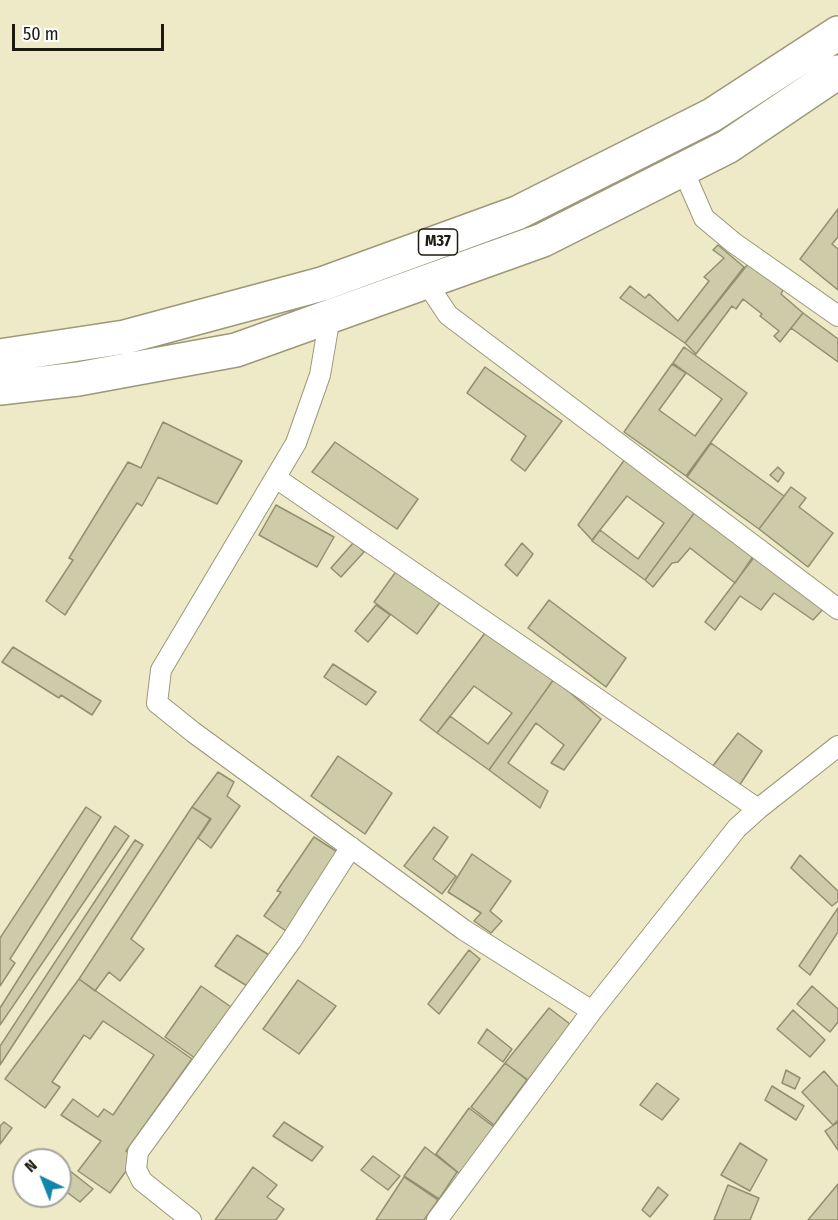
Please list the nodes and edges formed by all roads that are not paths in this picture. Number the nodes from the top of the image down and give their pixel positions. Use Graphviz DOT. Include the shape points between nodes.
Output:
graph roads {
  1 [pos="838,33"];
  2 [pos="838,72"];
  3 [pos="712,115"];
  4 [pos="727,147"];
  5 [pos="682,170"];
  6 [pos="426,282"];
  7 [pos="330,316"];
  8 [pos="838,316"];
  9 [pos="0,356"];
  10 [pos="0,388"];
  11 [pos="276,478"];
  12 [pos="838,609"];
  13 [pos="838,746"];
  14 [pos="758,808"];
  15 [pos="351,847"];
  16 [pos="592,1011"];
  17 [pos="191,1220"];
  18 [pos="436,1220"];
  1 -- 3 [label="highway, M37"];
  2 -- 4 [label="highway, M37"];
  3 -- 4 [label="highway"];
  3 -- 9 [label="highway, M37" via="517,213 322,284 125,337"];
  4 -- 5 [label="highway, M37"];
  5 -- 6 [label="highway, M37" via="543,240"];
  5 -- 8 [label="street" via="704,218"];
  6 -- 7 [label="highway, M37"];
  6 -- 12 [label="street" via="448,315"];
  7 -- 10 [label="highway, M37" via="236,350 78,379"];
  7 -- 11 [label="street" via="320,375 296,443"];
  11 -- 14 [label="street"];
  11 -- 15 [label="street" via="161,670 157,703"];
  13 -- 14 [label="street"];
  14 -- 16 [label="street" via="737,828"];
  15 -- 16 [label="street" via="464,930"];
  15 -- 17 [label="street" via="291,941 138,1152 136,1169 142,1181"];
  16 -- 18 [label="street"];
}
